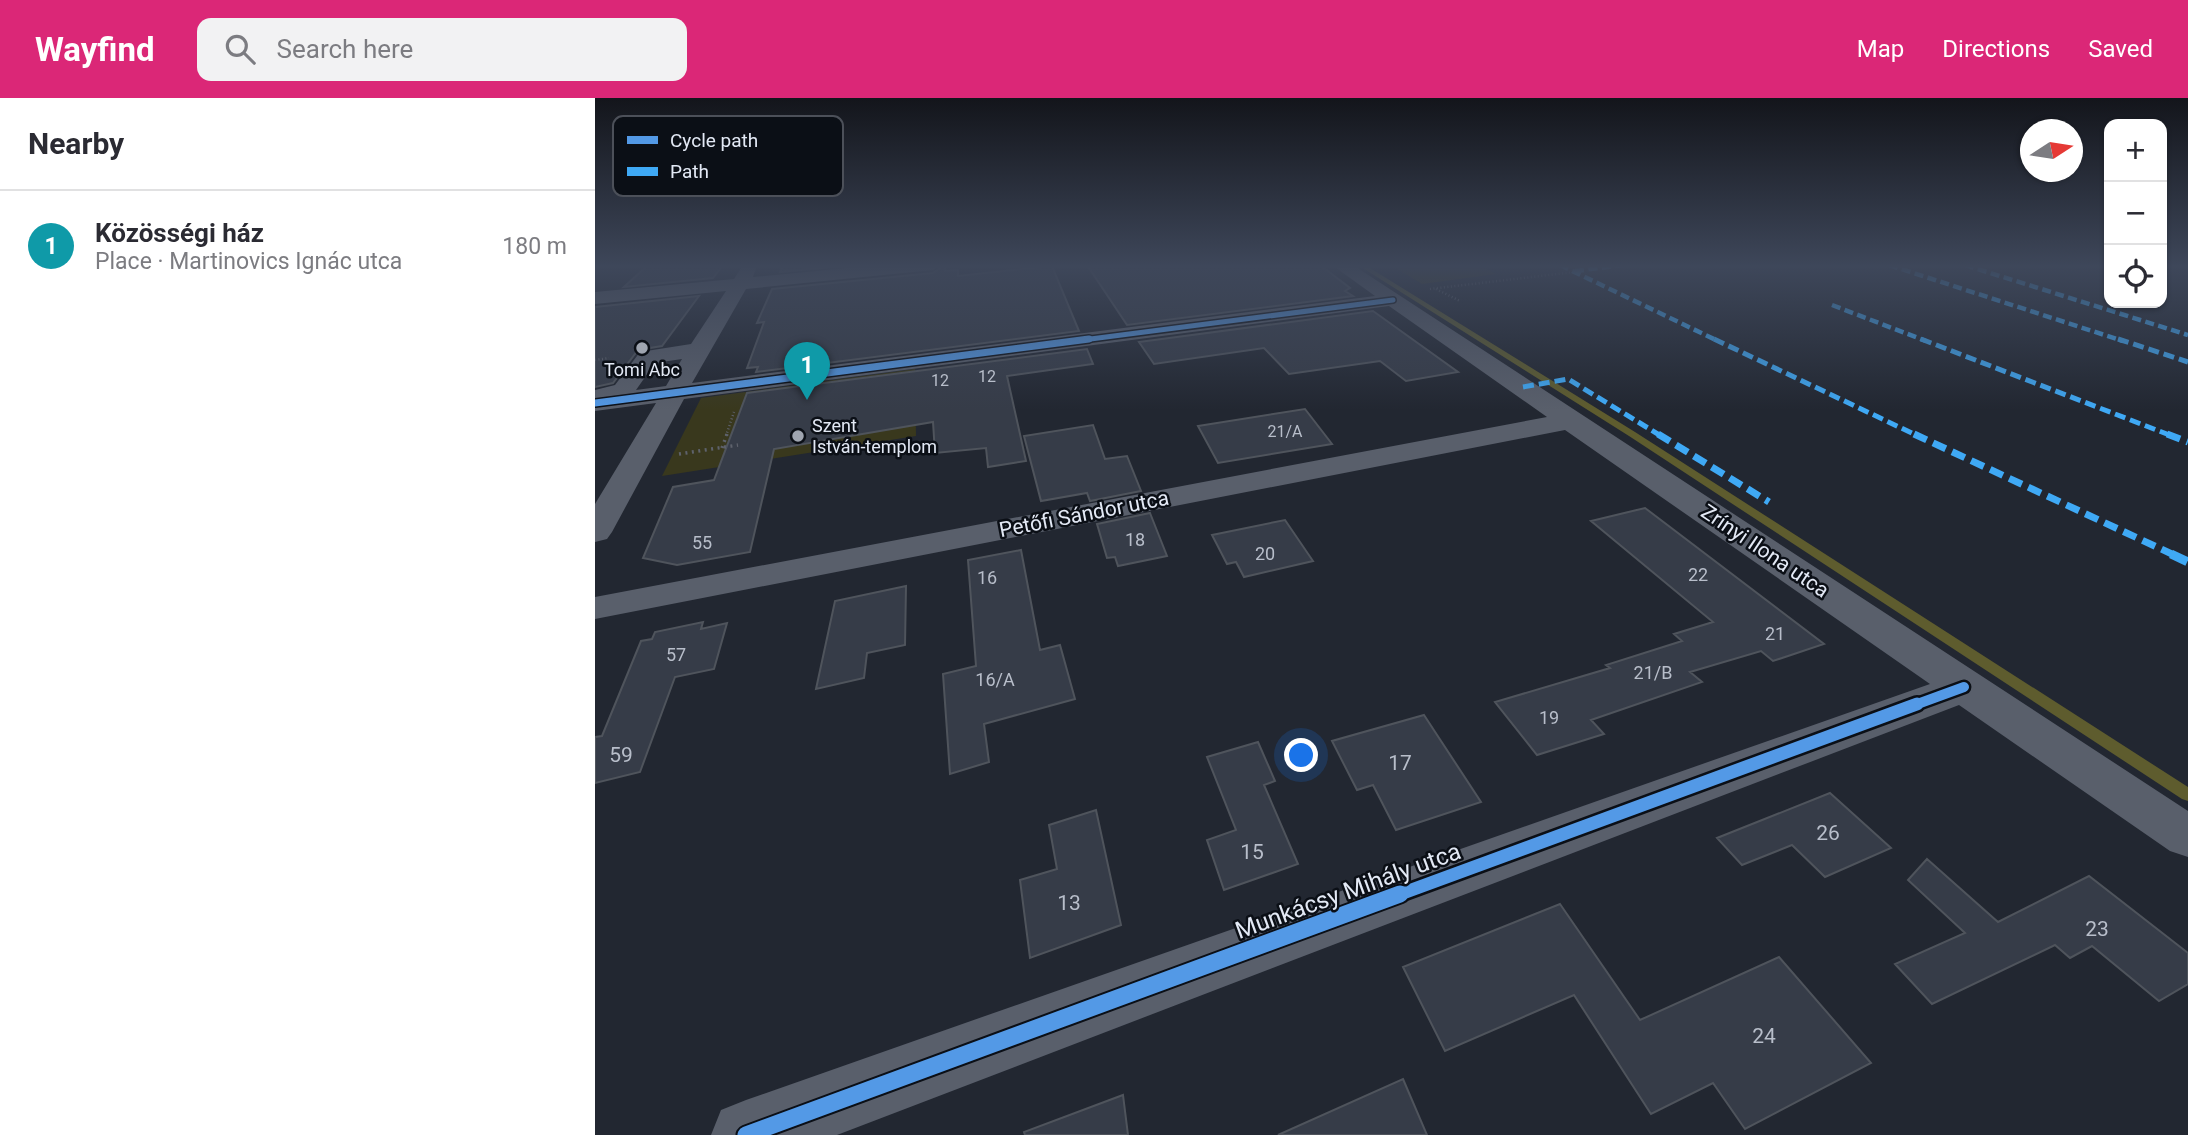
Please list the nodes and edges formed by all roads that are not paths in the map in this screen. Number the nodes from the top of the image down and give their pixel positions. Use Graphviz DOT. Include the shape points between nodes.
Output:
graph roads {
  1 [pos="722,313"];
  2 [pos="1272,313"];
  3 [pos="1433,313"];
  4 [pos="699,350"];
  5 [pos="674,394"];
  6 [pos="595,401"];
  7 [pos="1573,420"];
  8 [pos="595,532"];
  9 [pos="595,608"];
  10 [pos="1964,687"];
  11 [pos="2188,837"];
  12 [pos="746,1135"];
  1 -- 4 [label="street"];
  2 -- 5 [label="street"];
  3 -- 7 [label="street, Zrínyi Ilona utca"];
  4 -- 5 [label="street"];
  4 -- 6 [label="street" via="648,357 624,390"];
  5 -- 6 [label="street"];
  5 -- 8 [label="street"];
  7 -- 9 [label="street, Petőfi Sándor utca"];
  7 -- 10 [label="street, Zrínyi Ilona utca"];
  10 -- 11 [label="street, Zrínyi Ilona utca"];
  10 -- 12 [label="street, Munkácsy Mihály utca"];
}
